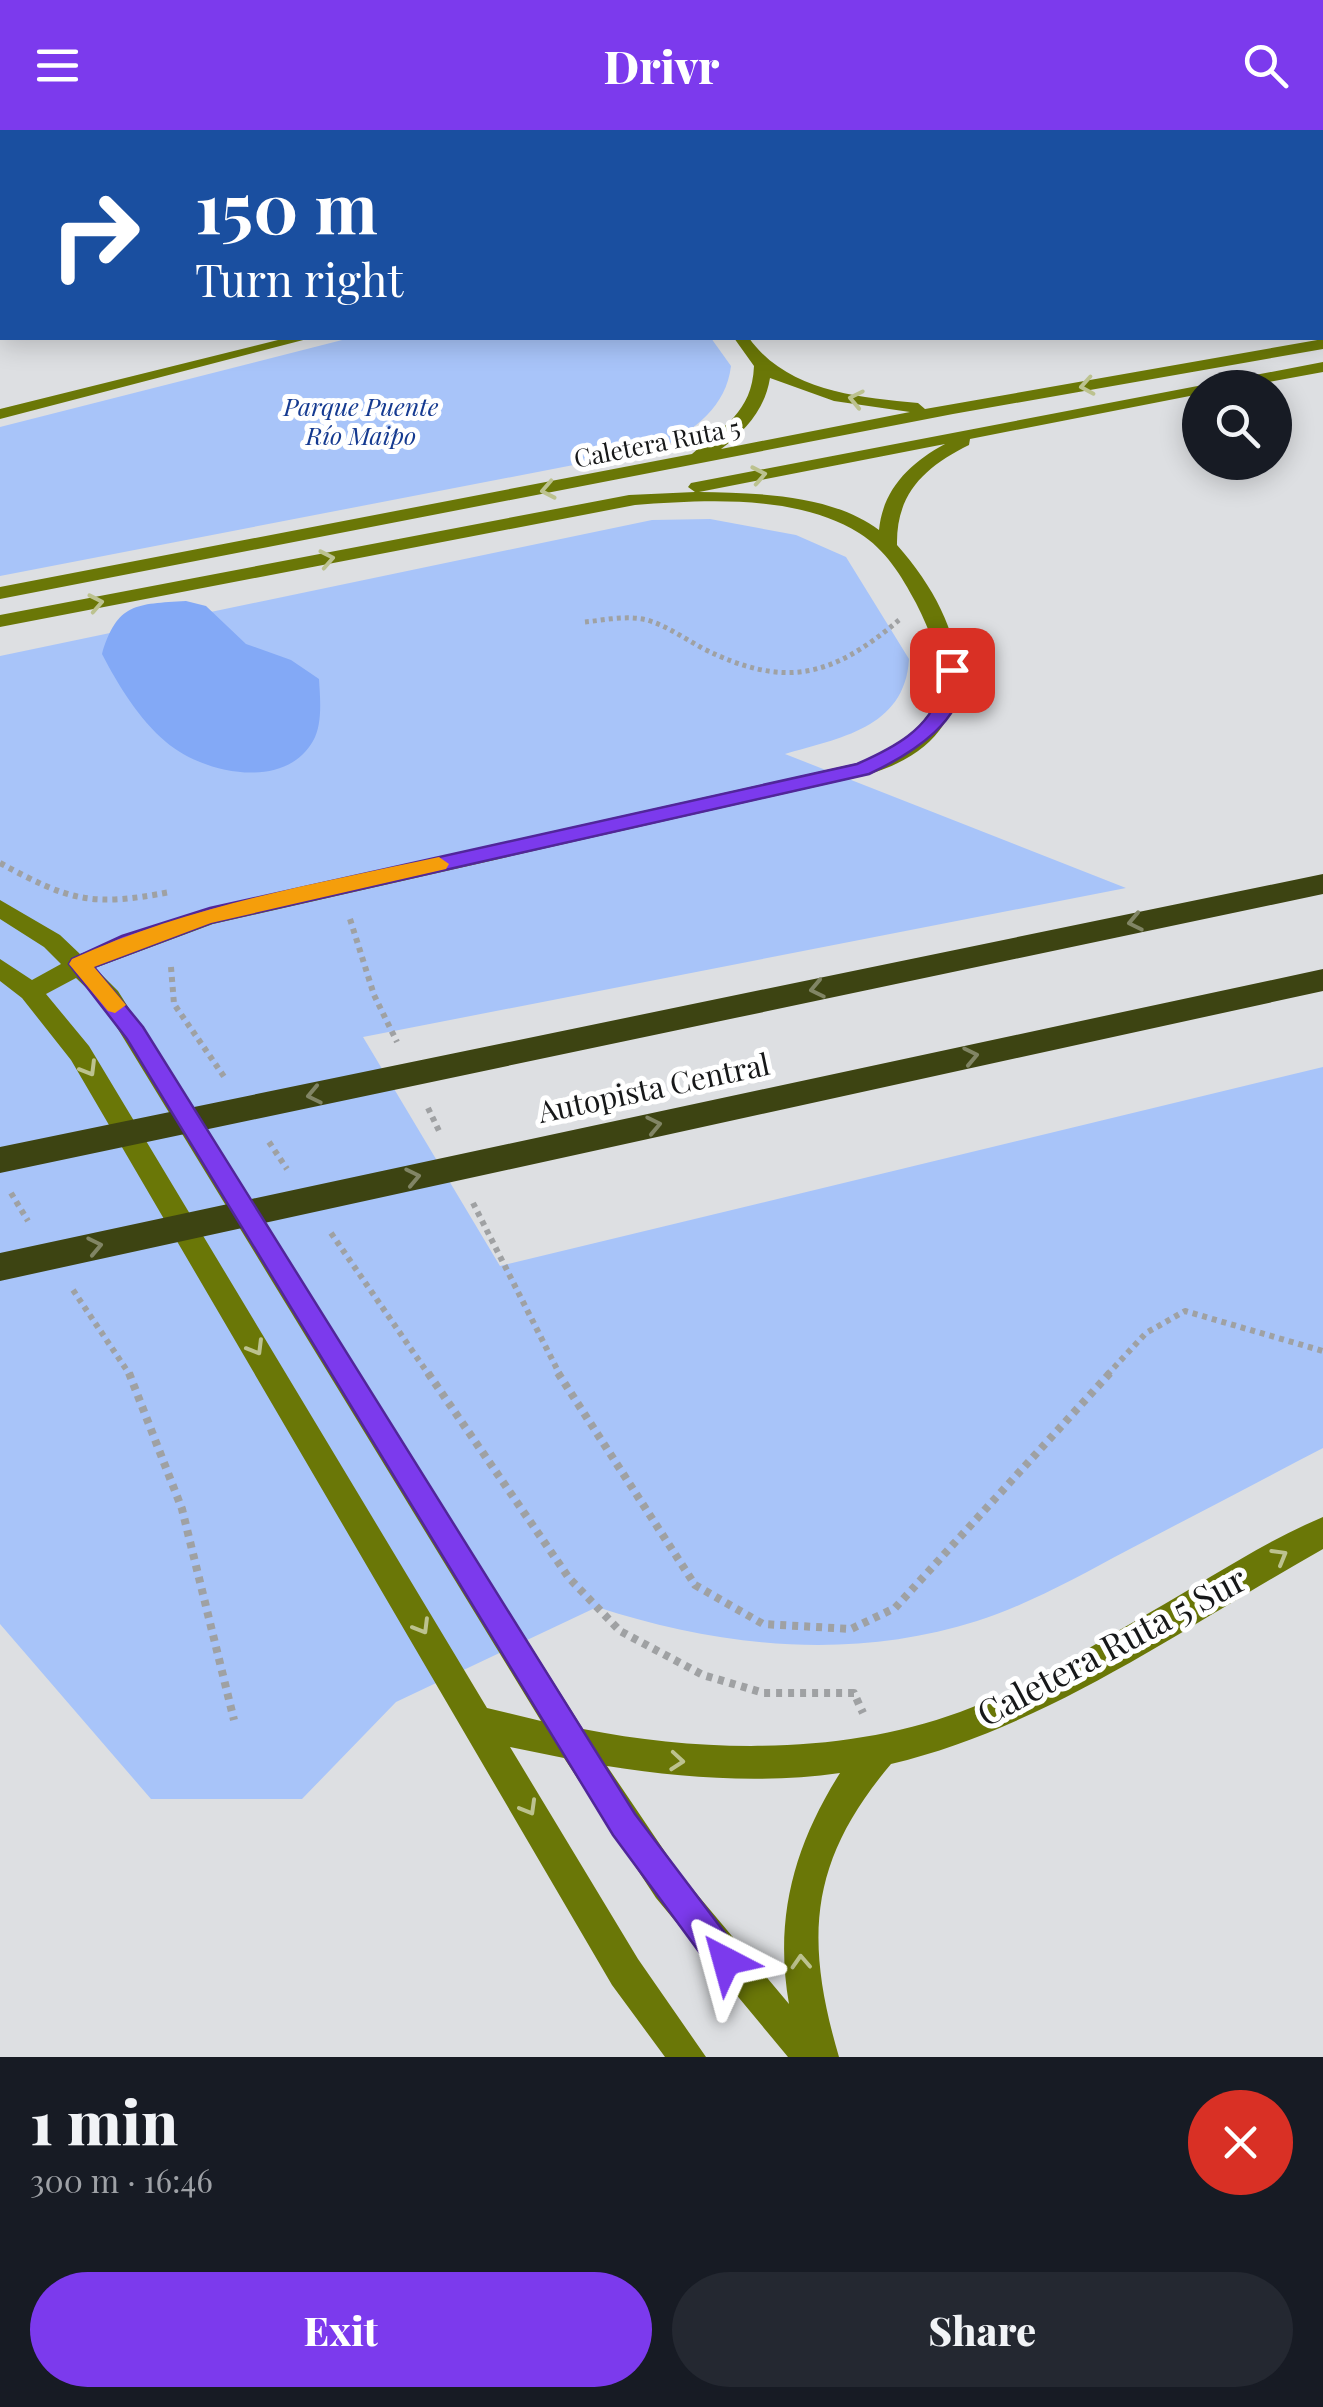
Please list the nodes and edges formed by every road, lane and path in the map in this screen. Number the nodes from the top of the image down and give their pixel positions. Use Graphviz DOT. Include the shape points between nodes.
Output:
graph roads {
  1 [pos="295,340"];
  2 [pos="742,340"];
  3 [pos="1323,344"];
  4 [pos="762,366"];
  5 [pos="1323,367"];
  6 [pos="1292,373"];
  7 [pos="1182,392"];
  8 [pos="953,410"];
  9 [pos="0,414"];
  10 [pos="992,428"];
  11 [pos="678,465"];
  12 [pos="628,500"];
  13 [pos="888,546"];
  14 [pos="0,593"];
  15 [pos="0,621"];
  16 [pos="585,622"];
  17 [pos="912,627"];
  18 [pos="0,863"];
  19 [pos="1323,884"];
  20 [pos="341,885"];
  21 [pos="0,908"];
  22 [pos="210,916"];
  23 [pos="172,962"];
  24 [pos="80,964"];
  25 [pos="0,968"];
  26 [pos="1323,980"];
  27 [pos="30,992"];
  28 [pos="399,1048"];
  29 [pos="235,1092"];
  30 [pos="425,1102"];
  31 [pos="442,1137"];
  32 [pos="268,1140"];
  33 [pos="290,1172"];
  34 [pos="4,1174"];
  35 [pos="467,1190"];
  36 [pos="322,1220"];
  37 [pos="34,1230"];
  38 [pos="0,1267"];
  39 [pos="64,1277"];
  40 [pos="1323,1351"];
  41 [pos="1323,1532"];
  42 [pos="234,1720"];
  43 [pos="480,1723"];
  44 [pos="580,1749"];
  45 [pos="880,1751"];
  46 [pos="688,2057"];
  47 [pos="813,2057"];
  48 [pos="821,2057"];
  1 -- 9 [label="main road"];
  2 -- 4 [label="main road"];
  3 -- 8 [label="main road, Caletera Ruta 5, one-way"];
  8 -- 4 [label="main road, one-way" via="844,397"];
  4 -- 11 [label="main road" via="759,397 739,427"];
  5 -- 6 [label="main road"];
  7 -- 10 [label="main road, Caletera Ruta 5"];
  8 -- 11 [label="main road, Caletera Ruta 5"];
  12 -- 10 [label="main road, Caletera Ruta 5, one-way"];
  10 -- 13 [label="main road" via="934,457 902,484 888,514"];
  11 -- 14 [label="main road, Caletera Ruta 5, one-way"];
  12 -- 13 [label="main road" via="698,496 802,506"];
  15 -- 12 [label="main road, Caletera Ruta 5, one-way"];
  13 -- 20 [label="main road" via="944,638 952,670 935,722 904,750 838,776"];
  16 -- 17 [label="path" via="640,619 740,667 776,676 827,670 867,650 902,617"];
  18 -- 22 [label="path" via="80,903 207,884"];
  19 -- 34 [label="highway, one-way" via="513,1054"];
  20 -- 22 [label="main road"];
  20 -- 28 [label="path" via="374,995"];
  21 -- 24 [label="main road"];
  22 -- 24 [label="main road"];
  23 -- 29 [label="path" via="174,1004"];
  24 -- 27 [label="main road"];
  24 -- 44 [label="main road" via="135,1033"];
  25 -- 27 [label="main road"];
  38 -- 26 [label="highway, Autopista Central, one-way"];
  27 -- 43 [label="main road, one-way" via="80,1053"];
  30 -- 31 [label="path"];
  32 -- 33 [label="path"];
  34 -- 37 [label="path"];
  35 -- 40 [label="path" via="544,1350 695,1585 762,1624 851,1628 895,1608 1146,1333 1185,1311"];
  36 -- 45 [label="path" via="569,1578 620,1631 703,1675 764,1693 854,1693"];
  39 -- 42 [label="path" via="134,1384 168,1468 198,1561"];
  45 -- 41 [label="main road, Caletera Ruta 5 Sur, one-way" via="938,1736 1044,1690"];
  43 -- 44 [label="main road, Caletera Ruta 5 Sur"];
  43 -- 46 [label="main road, one-way" via="625,1972"];
  44 -- 45 [label="main road, Caletera Ruta 5 Sur, one-way" via="740,1766"];
  44 -- 47 [label="main road" via="680,1905"];
  48 -- 45 [label="main road, one-way" via="802,1980 803,1893 831,1812"];
}
